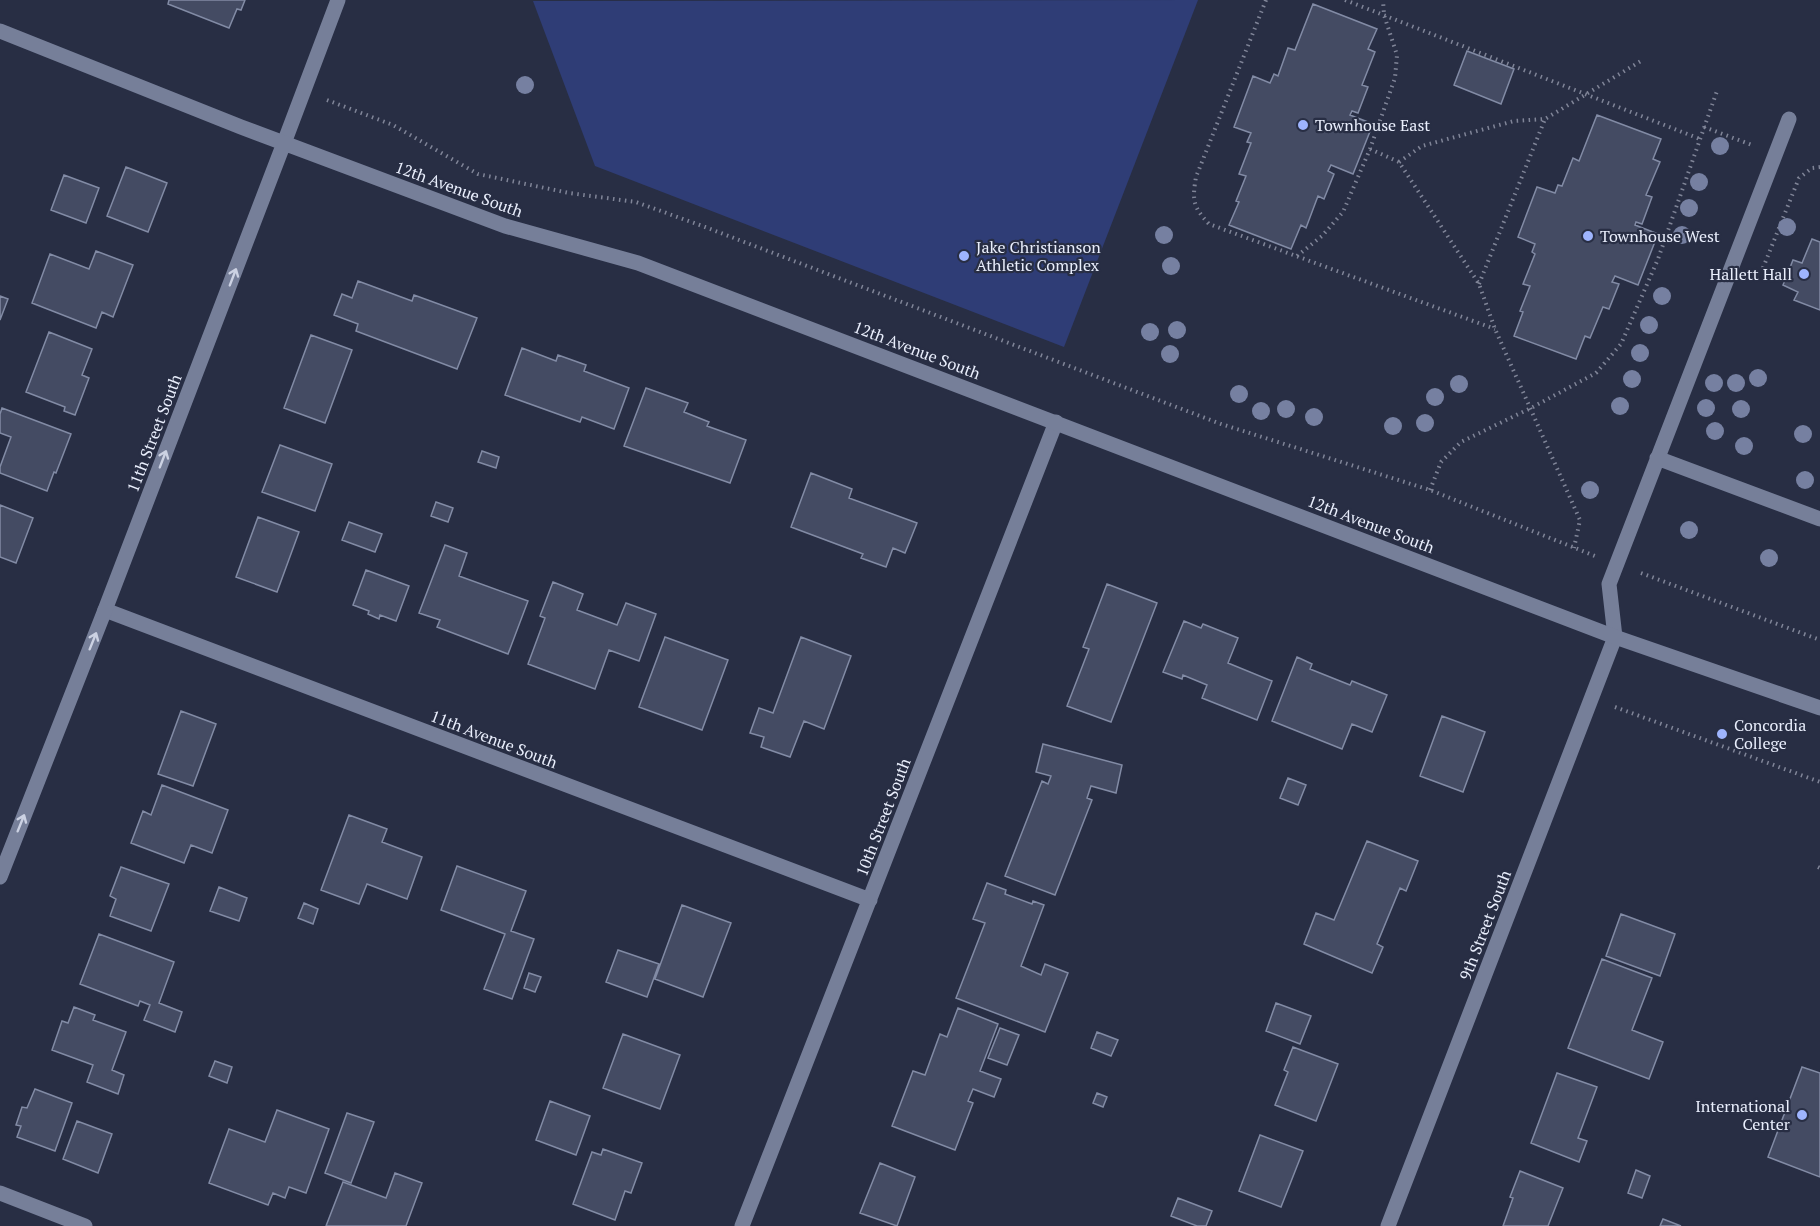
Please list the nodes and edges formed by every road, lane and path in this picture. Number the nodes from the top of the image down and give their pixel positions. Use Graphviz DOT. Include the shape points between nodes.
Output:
graph roads {
  1 [pos="338,0"];
  2 [pos="1266,0"];
  3 [pos="1345,0"];
  4 [pos="1383,0"];
  5 [pos="1384,15"];
  6 [pos="0,31"];
  7 [pos="1641,62"];
  8 [pos="303,91"];
  9 [pos="1717,91"];
  10 [pos="1587,93"];
  11 [pos="1545,119"];
  12 [pos="1789,119"];
  13 [pos="1704,127"];
  14 [pos="1700,139"];
  15 [pos="284,143"];
  16 [pos="1753,146"];
  17 [pos="1370,149"];
  18 [pos="1399,162"];
  19 [pos="1820,167"];
  20 [pos="1297,256"];
  21 [pos="1763,268"];
  22 [pos="1479,284"];
  23 [pos="1496,329"];
  24 [pos="1531,408"];
  25 [pos="1056,422"];
  26 [pos="1657,458"];
  27 [pos="1820,519"];
  28 [pos="1574,548"];
  29 [pos="105,610"];
  30 [pos="1615,638"];
  31 [pos="1592,697"];
  32 [pos="1820,708"];
  33 [pos="1820,782"];
  34 [pos="0,877"];
  35 [pos="870,900"];
  36 [pos="0,1193"];
  37 [pos="85,1226"];
  38 [pos="742,1226"];
  39 [pos="1388,1226"];
  1 -- 8 [label="street, 11th Street South"];
  2 -- 20 [label="path" via="1193,192 1197,212 1209,224"];
  3 -- 5 [label="path"];
  4 -- 5 [label="path"];
  5 -- 10 [label="path"];
  5 -- 17 [label="path" via="1397,55 1395,78"];
  6 -- 15 [label="street, 12th Avenue South"];
  7 -- 10 [label="path"];
  8 -- 15 [label="street, 11th Street South"];
  8 -- 24 [label="path" via="393,125 478,174 636,202 1221,424 1430,490 1441,462 1461,442"];
  9 -- 13 [label="path"];
  10 -- 11 [label="path"];
  10 -- 14 [label="path"];
  11 -- 18 [label="path" via="1514,121 1422,146"];
  11 -- 22 [label="path"];
  12 -- 26 [label="street"];
  13 -- 14 [label="path"];
  13 -- 16 [label="path"];
  14 -- 24 [label="path" via="1658,260 1621,344 1596,373"];
  15 -- 25 [label="street, 12th Avenue South" via="505,226 638,263"];
  29 -- 15 [label="street, 11th Street South, one-way"];
  17 -- 18 [label="path"];
  17 -- 20 [label="path" via="1343,212"];
  18 -- 22 [label="path"];
  19 -- 21 [label="path" via="1799,178"];
  20 -- 23 [label="path"];
  22 -- 23 [label="path"];
  23 -- 24 [label="path"];
  24 -- 28 [label="path" via="1580,520"];
  25 -- 30 [label="street, 12th Avenue South"];
  25 -- 35 [label="street, 10th Street South"];
  26 -- 27 [label="street"];
  26 -- 30 [label="street" via="1609,584"];
  34 -- 29 [label="street, 11th Street South, one-way"];
  29 -- 35 [label="street, 11th Avenue South"];
  30 -- 31 [label="street, 9th Street South"];
  30 -- 32 [label="street, 12th Avenue South"];
  31 -- 33 [label="path"];
  31 -- 39 [label="street, 9th Street South"];
  35 -- 38 [label="street, 10th Street South"];
  36 -- 37 [label="street"];
}
